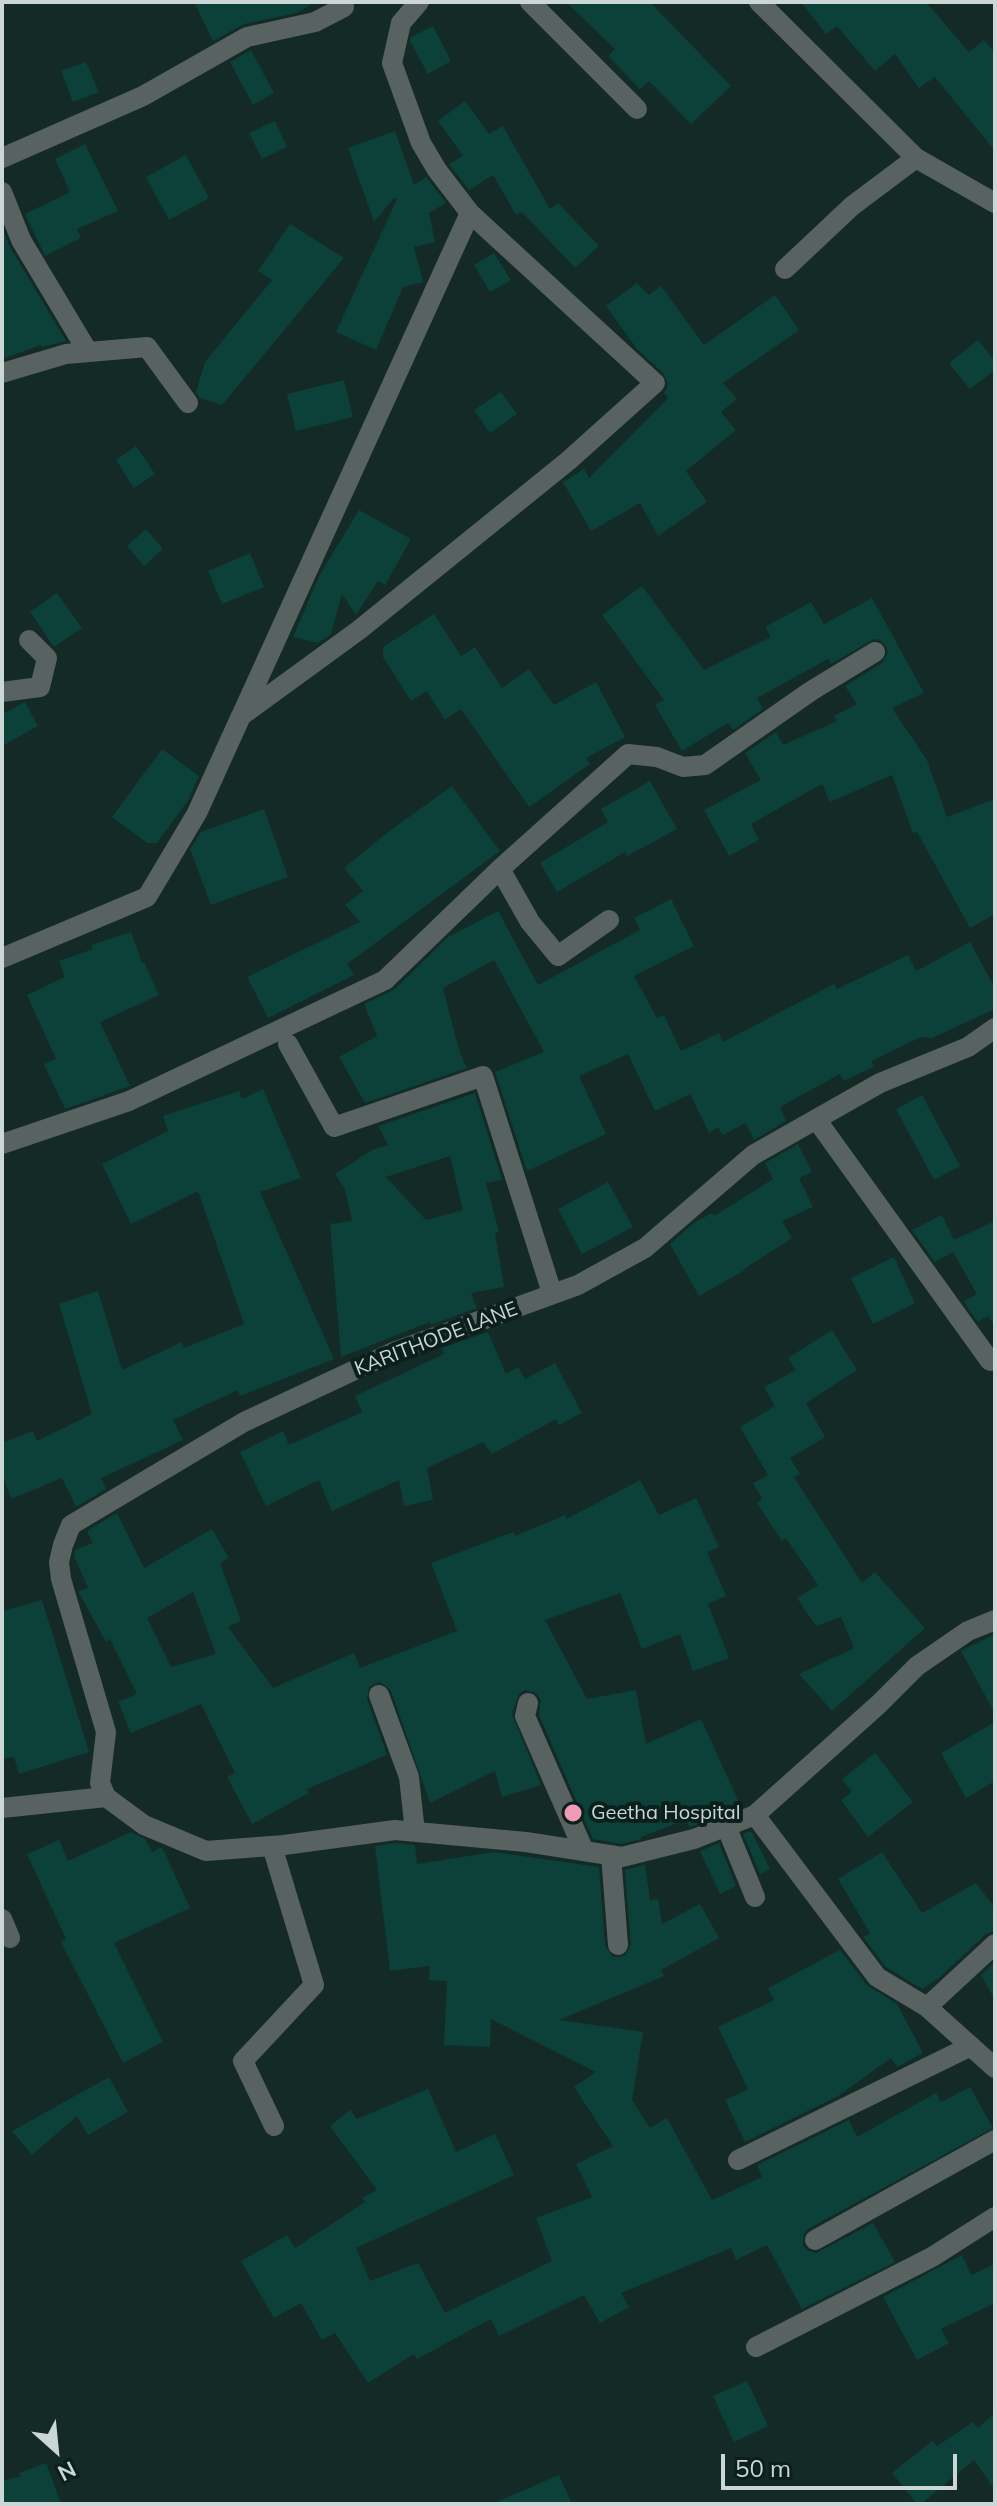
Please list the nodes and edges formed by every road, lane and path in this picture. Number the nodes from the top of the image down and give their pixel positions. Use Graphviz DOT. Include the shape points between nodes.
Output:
graph roads {
  1 [pos="341,2"];
  2 [pos="419,2"];
  3 [pos="530,2"];
  4 [pos="759,2"];
  5 [pos="637,109"];
  6 [pos="2,158"];
  7 [pos="916,158"];
  8 [pos="2,192"];
  9 [pos="995,203"];
  10 [pos="470,213"];
  11 [pos="785,269"];
  12 [pos="88,352"];
  13 [pos="2,373"];
  14 [pos="188,403"];
  15 [pos="29,640"];
  16 [pos="875,652"];
  17 [pos="2,692"];
  18 [pos="241,716"];
  19 [pos="500,869"];
  20 [pos="609,920"];
  21 [pos="2,958"];
  22 [pos="995,1028"];
  23 [pos="288,1044"];
  24 [pos="816,1119"];
  25 [pos="2,1144"];
  26 [pos="552,1293"];
  27 [pos="990,1361"];
  28 [pos="995,1620"];
  29 [pos="379,1695"];
  30 [pos="528,1703"];
  31 [pos="106,1797"];
  32 [pos="2,1808"];
  33 [pos="755,1815"];
  34 [pos="726,1826"];
  35 [pos="415,1832"];
  36 [pos="272,1846"];
  37 [pos="584,1851"];
  38 [pos="611,1855"];
  39 [pos="755,1897"];
  40 [pos="995,1944"];
  41 [pos="618,1945"];
  42 [pos="927,2007"];
  43 [pos="971,2046"];
  44 [pos="995,2068"];
  45 [pos="274,2126"];
  46 [pos="995,2140"];
  47 [pos="738,2160"];
  48 [pos="995,2217"];
  49 [pos="815,2240"];
  50 [pos="756,2347"];
  1 -- 6 [label="street" via="344,7 315,22 247,37 143,96"];
  2 -- 10 [label="street" via="401,23 392,63 421,143"];
  3 -- 5 [label="street"];
  4 -- 7 [label="street"];
  7 -- 9 [label="street"];
  7 -- 11 [label="street" via="852,206"];
  8 -- 12 [label="street" via="27,250"];
  10 -- 18 [label="street"];
  10 -- 18 [label="street" via="655,383 568,461 359,630"];
  12 -- 13 [label="street"];
  12 -- 14 [label="street" via="147,347"];
  15 -- 17 [label="street" via="47,658 40,687"];
  16 -- 19 [label="street" via="705,765 683,767 628,754"];
  18 -- 21 [label="street" via="197,813 147,897"];
  19 -- 20 [label="street" via="530,922 558,956"];
  19 -- 25 [label="street" via="385,980 129,1101"];
  22 -- 24 [label="street, KARITHODE LANE" via="968,1047 880,1083"];
  23 -- 26 [label="street" via="334,1127 483,1076"];
  24 -- 26 [label="street, KARITHODE LANE" via="753,1155 645,1248 578,1285"];
  24 -- 27 [label="street"];
  26 -- 31 [label="street, KARITHODE LANE" via="391,1353 244,1422 71,1525 59,1562 61,1579 106,1732 100,1783"];
  28 -- 33 [label="street" via="968,1631 917,1666"];
  29 -- 35 [label="street" via="409,1777"];
  30 -- 37 [label="street" via="525,1716"];
  31 -- 32 [label="street"];
  31 -- 36 [label="street" via="144,1825 206,1851"];
  33 -- 34 [label="street"];
  33 -- 42 [label="street" via="877,1977"];
  34 -- 38 [label="street" via="694,1839 622,1857"];
  34 -- 39 [label="street"];
  35 -- 36 [label="street"];
  35 -- 37 [label="street"];
  36 -- 45 [label="street" via="314,1985 243,2061"];
  37 -- 38 [label="street"];
  38 -- 41 [label="street"];
  40 -- 42 [label="street"];
  42 -- 43 [label="street"];
  43 -- 44 [label="street"];
  43 -- 47 [label="street"];
  46 -- 49 [label="street"];
  48 -- 50 [label="street" via="932,2257"];
}
